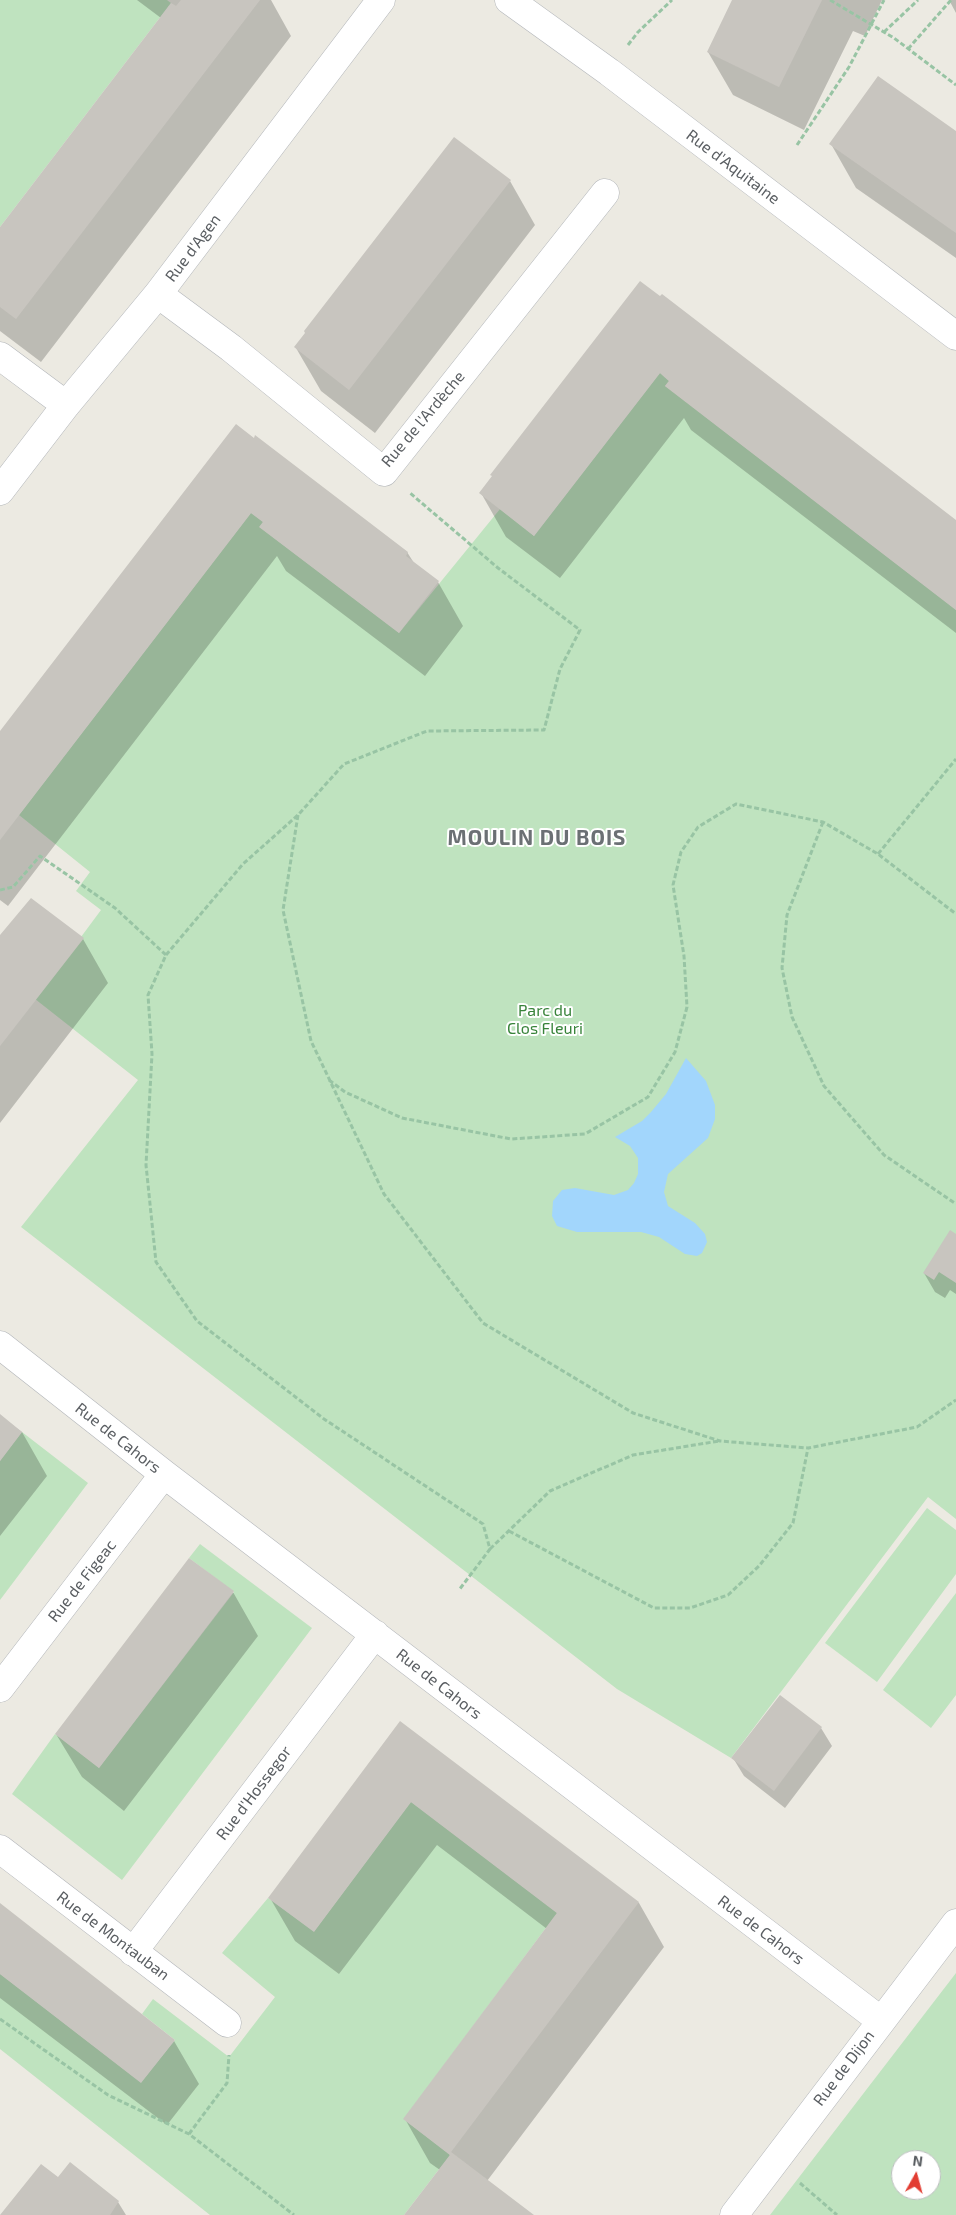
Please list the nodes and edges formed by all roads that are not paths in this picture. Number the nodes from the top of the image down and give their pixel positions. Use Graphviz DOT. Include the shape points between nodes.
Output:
graph roads {
  1 [pos="381,0"];
  2 [pos="509,0"];
  3 [pos="605,193"];
  4 [pos="158,294"];
  5 [pos="956,336"];
  6 [pos="0,356"];
  7 [pos="66,405"];
  8 [pos="0,491"];
  9 [pos="0,1346"];
  10 [pos="164,1474"];
  11 [pos="375,1634"];
  12 [pos="0,1688"];
  13 [pos="0,1849"];
  14 [pos="956,1923"];
  15 [pos="133,1952"];
  16 [pos="880,2020"];
  17 [pos="227,2023"];
  18 [pos="734,2215"];
  1 -- 4 [label="street, Rue d'Agen"];
  2 -- 5 [label="street, Rue d'Aquitaine" via="609,72"];
  3 -- 4 [label="street, Rue de l'Ardèche" via="384,472 231,348"];
  4 -- 7 [label="street, Rue d'Agen"];
  6 -- 7 [label="street"];
  7 -- 8 [label="street, Rue d'Agen"];
  9 -- 10 [label="street, Rue de Cahors"];
  10 -- 11 [label="street, Rue de Cahors"];
  10 -- 12 [label="street, Rue de Figeac"];
  11 -- 15 [label="street, Rue d'Hossegor"];
  11 -- 16 [label="street, Rue de Cahors"];
  13 -- 15 [label="street, Rue de Montauban"];
  14 -- 16 [label="street, Rue de Dijon"];
  15 -- 17 [label="street, Rue de Montauban"];
  16 -- 18 [label="street, Rue de Dijon"];
}
